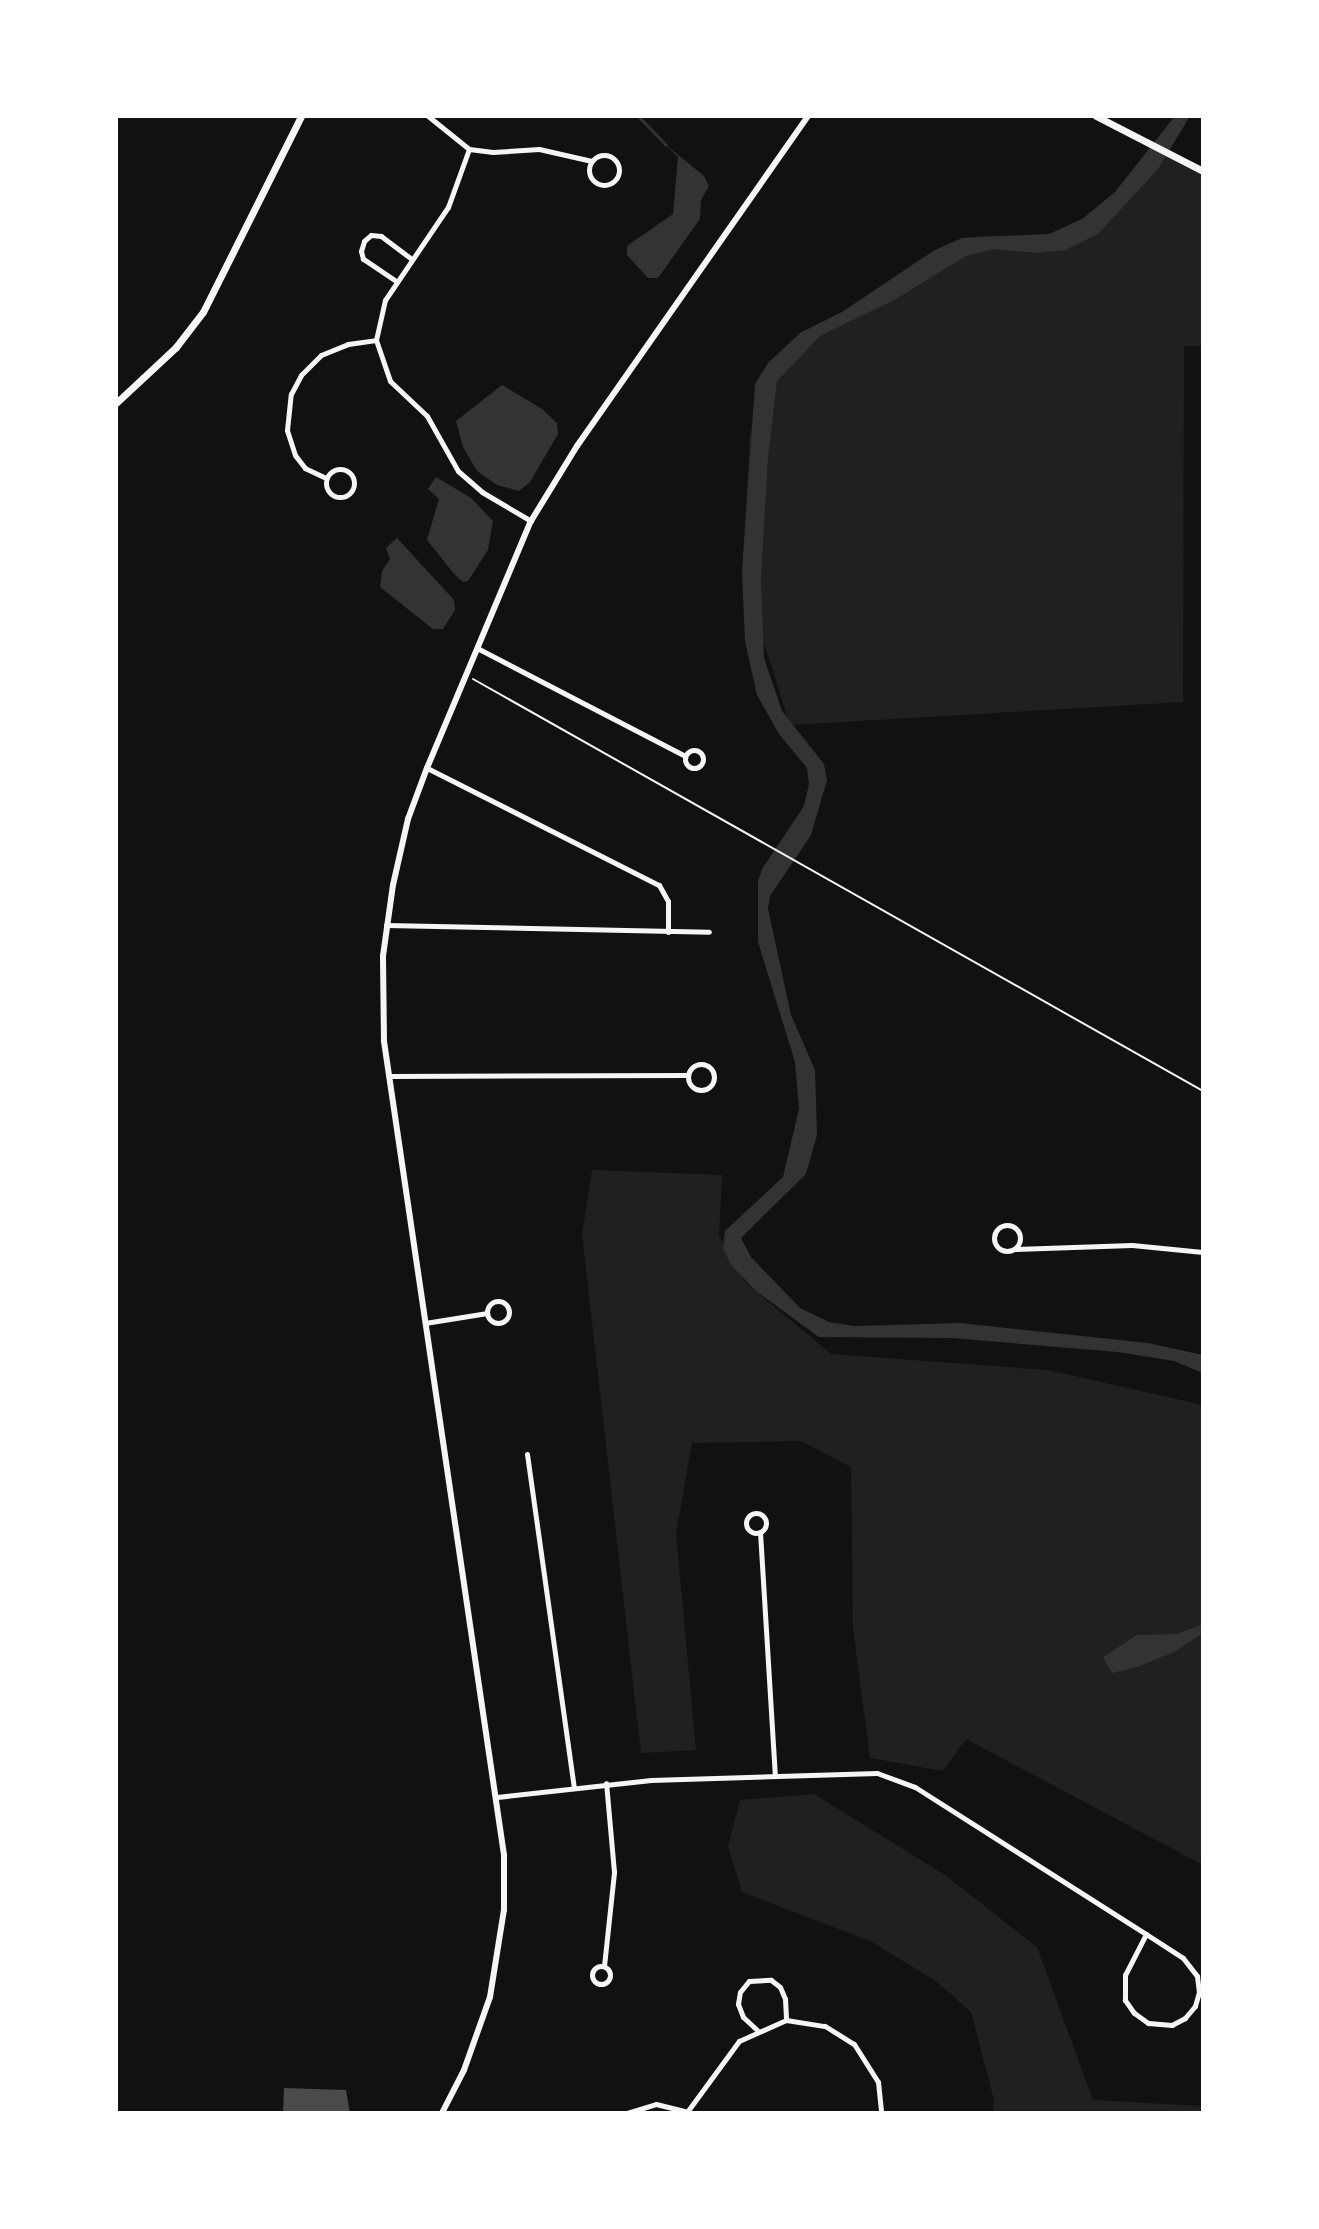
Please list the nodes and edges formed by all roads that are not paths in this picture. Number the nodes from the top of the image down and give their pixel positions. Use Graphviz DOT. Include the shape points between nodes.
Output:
graph roads {
  1 [pos="301,116"];
  2 [pos="428,116"];
  3 [pos="808,116"];
  4 [pos="1096,116"];
  5 [pos="469,149"];
  6 [pos="592,161"];
  7 [pos="1203,171"];
  8 [pos="411,259"];
  9 [pos="396,281"];
  10 [pos="376,340"];
  11 [pos="116,403"];
  12 [pos="326,478"];
  13 [pos="531,521"];
  14 [pos="477,648"];
  15 [pos="685,756"];
  16 [pos="427,768"];
  17 [pos="386,925"];
  18 [pos="668,932"];
  19 [pos="709,932"];
  20 [pos="688,1075"];
  21 [pos="389,1076"];
  22 [pos="1014,1249"];
  23 [pos="1203,1252"];
  24 [pos="487,1313"];
  25 [pos="424,1323"];
  26 [pos="527,1454"];
  27 [pos="760,1532"];
  28 [pos="775,1775"];
  29 [pos="606,1783"];
  30 [pos="574,1787"];
  31 [pos="497,1797"];
  32 [pos="1146,1934"];
  33 [pos="604,1966"];
  34 [pos="786,2020"];
  35 [pos="757,2030"];
  36 [pos="442,2113"];
  37 [pos="627,2113"];
  38 [pos="688,2113"];
  39 [pos="881,2113"];
  1 -- 11 [label="main road" via="203,312 176,347"];
  2 -- 5 [label="street"];
  3 -- 13 [label="street" via="577,446"];
  4 -- 7 [label="main road"];
  5 -- 6 [label="street" via="548,150"];
  5 -- 8 [label="street" via="448,207"];
  6 -- 6 [label="street" via="594,181 606,184 616,178 619,166 611,157"];
  8 -- 9 [label="street"];
  8 -- 9 [label="street" via="381,236 364,241 363,259"];
  9 -- 10 [label="street"];
  10 -- 12 [label="street" via="321,355 291,394 287,430 295,455 305,468"];
  10 -- 13 [label="street" via="390,381 427,416 458,471"];
  12 -- 12 [label="street" via="327,490 335,497 347,496 354,487 346,470 335,470"];
  13 -- 14 [label="street"];
  14 -- 15 [label="street"];
  14 -- 16 [label="street"];
  16 -- 17 [label="street" via="408,819"];
  16 -- 18 [label="street" via="659,885 668,901"];
  17 -- 18 [label="street"];
  17 -- 21 [label="street" via="382,979"];
  18 -- 19 [label="street"];
  20 -- 20 [label="street" via="692,1087 700,1090 713,1080 703,1065"];
  20 -- 21 [label="street"];
  21 -- 25 [label="street"];
  22 -- 22 [label="street" via="1020,1238 1017,1229 1001,1226 995,1235 997,1246"];
  22 -- 23 [label="street" via="1132,1245"];
  24 -- 24 [label="street" via="497,1323 510,1311 497,1301"];
  24 -- 25 [label="street"];
  25 -- 31 [label="street"];
  26 -- 30 [label="street"];
  27 -- 28 [label="street"];
  28 -- 29 [label="street"];
  28 -- 32 [label="street" via="865,1772 901,1780"];
  29 -- 30 [label="street"];
  29 -- 33 [label="street" via="614,1872"];
  30 -- 31 [label="street"];
  31 -- 36 [label="street" via="505,1898 497,1964 478,2033"];
  32 -- 32 [label="street" via="1183,1958 1197,1976 1195,2006 1172,2025 1148,2023 1125,2000 1125,1975"];
  34 -- 35 [label="street"];
  34 -- 35 [label="street" via="780,1987 771,1980 749,1981 740,1992 740,2012"];
  34 -- 39 [label="street" via="825,2026 854,2044 878,2082"];
  35 -- 38 [label="street" via="730,2051"];
  37 -- 38 [label="street" via="656,2104"];
}
